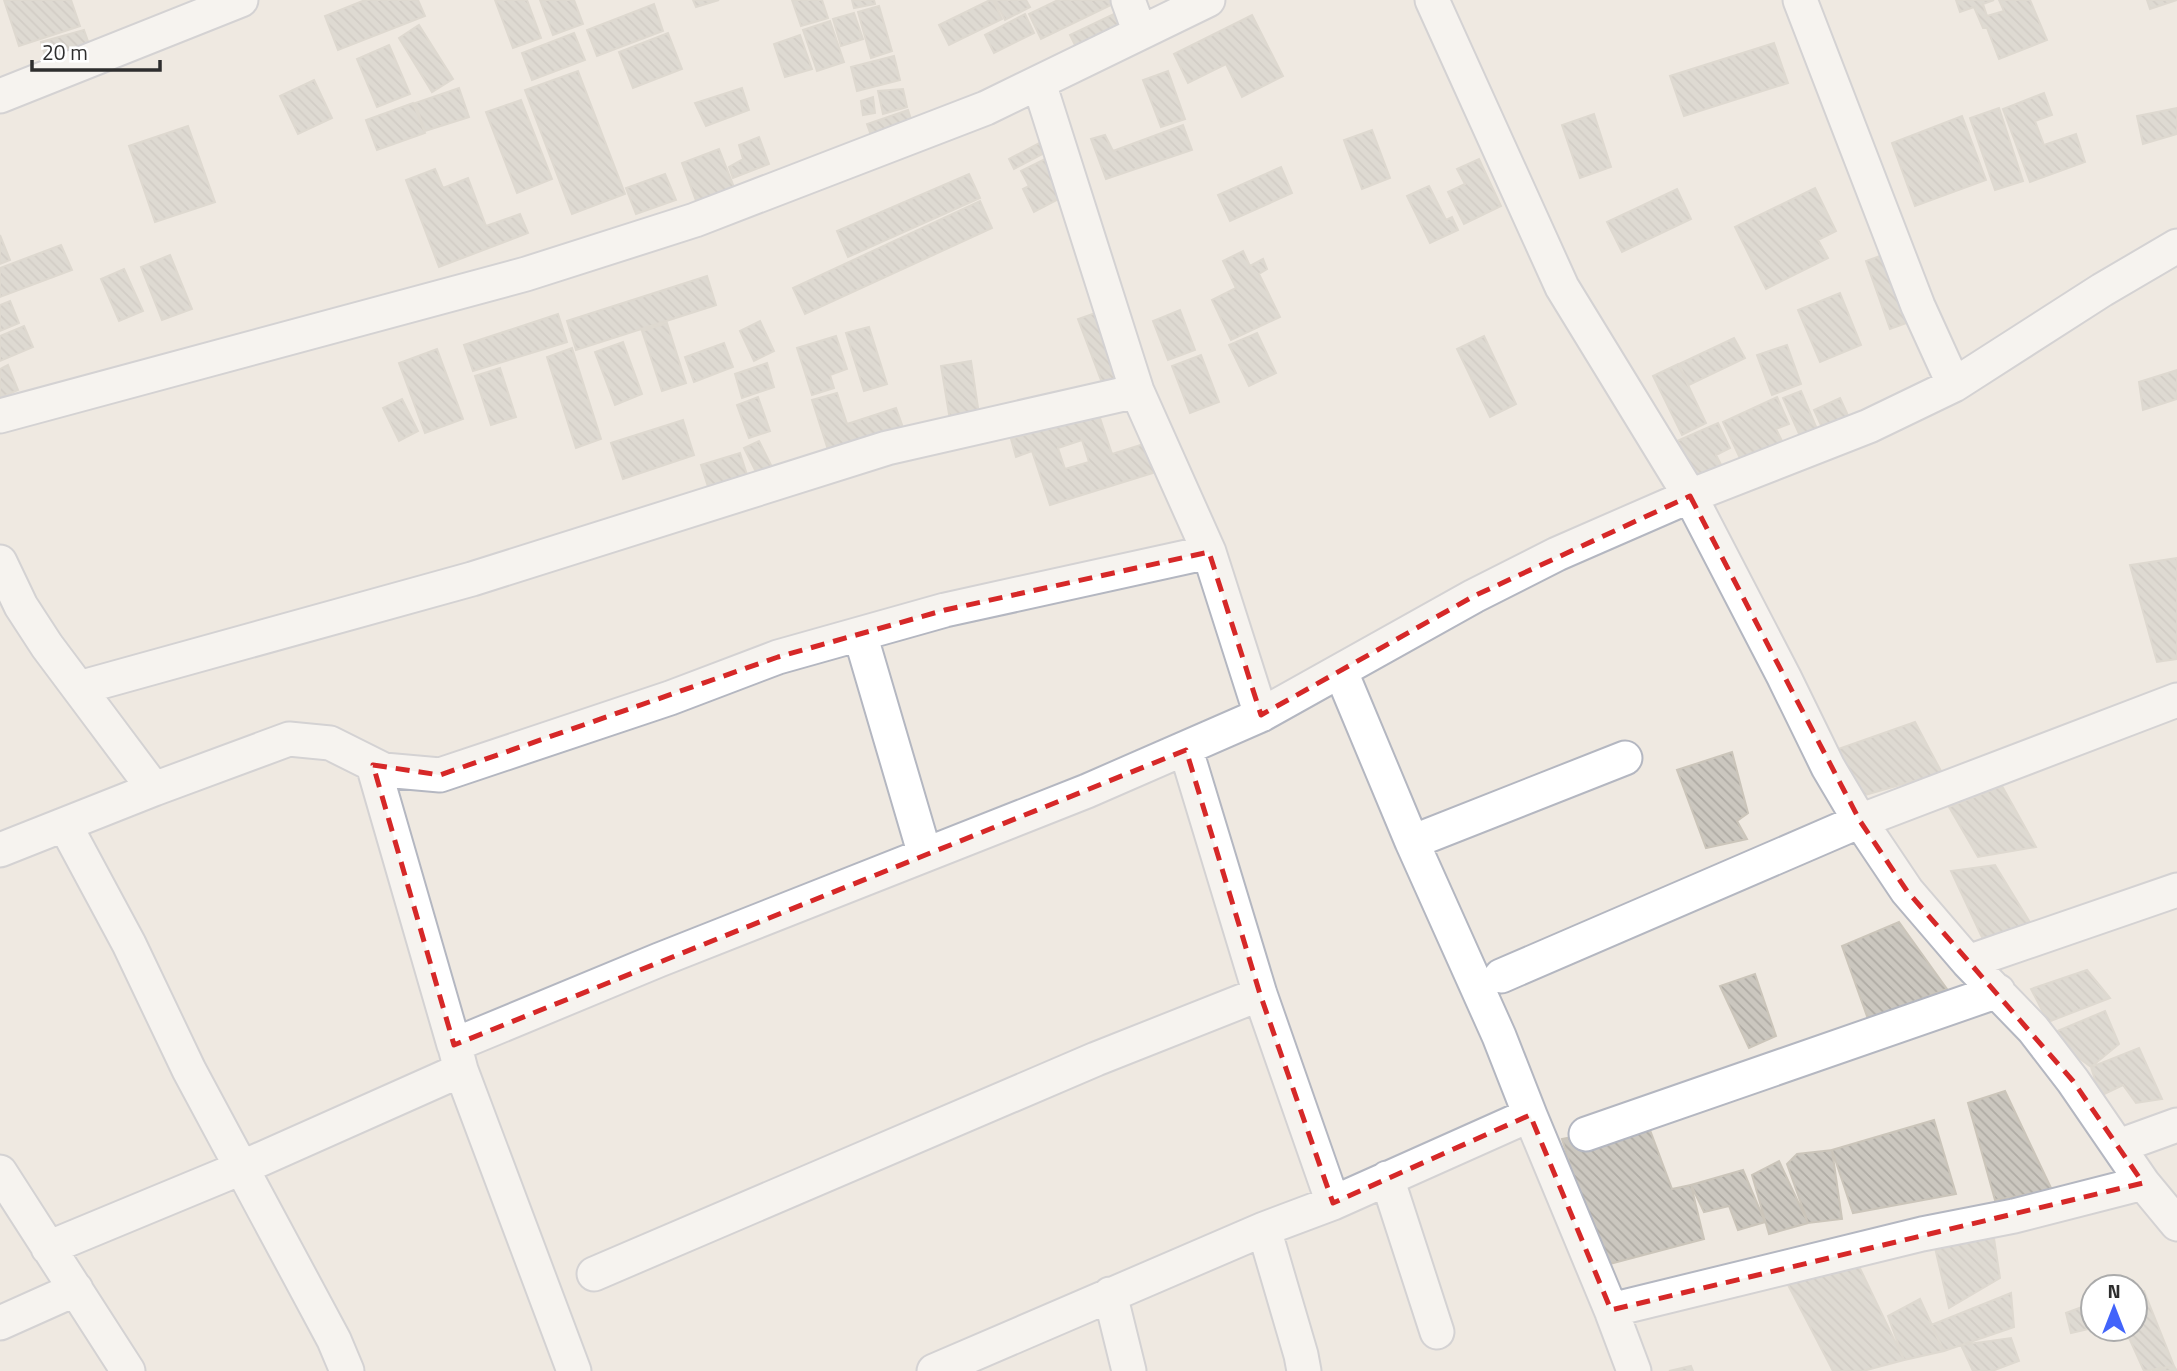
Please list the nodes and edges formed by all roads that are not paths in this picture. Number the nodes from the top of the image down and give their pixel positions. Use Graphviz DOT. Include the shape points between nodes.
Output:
graph roads {
  1 [pos="241,0"];
  2 [pos="1128,0"];
  3 [pos="1208,0"];
  4 [pos="1432,0"];
  5 [pos="1800,0"];
  6 [pos="1140,33"];
  7 [pos="1039,83"];
  8 [pos="0,96"];
  9 [pos="2177,246"];
  10 [pos="1954,385"];
  11 [pos="1137,391"];
  12 [pos="0,416"];
  13 [pos="1690,496"];
  14 [pos="1209,552"];
  15 [pos="0,562"];
  16 [pos="860,634"];
  17 [pos="1341,672"];
  18 [pos="79,688"];
  19 [pos="2177,701"];
  20 [pos="1261,715"];
  21 [pos="1186,750"];
  22 [pos="1625,758"];
  23 [pos="373,765"];
  24 [pos="154,789"];
  25 [pos="1860,821"];
  26 [pos="65,825"];
  27 [pos="1412,842"];
  28 [pos="0,850"];
  29 [pos="925,855"];
  30 [pos="2177,890"];
  31 [pos="1968,962"];
  32 [pos="1501,976"];
  33 [pos="1998,991"];
  34 [pos="1260,993"];
  35 [pos="458,1057"];
  36 [pos="1530,1115"];
  37 [pos="2177,1125"];
  38 [pos="1586,1134"];
  39 [pos="2119,1146"];
  40 [pos="241,1168"];
  41 [pos="0,1172"];
  42 [pos="1387,1178"];
  43 [pos="2143,1183"];
  44 [pos="1333,1203"];
  45 [pos="2177,1224"];
  46 [pos="1264,1229"];
  47 [pos="48,1248"];
  48 [pos="594,1274"];
  49 [pos="76,1289"];
  50 [pos="1110,1294"];
  51 [pos="1611,1310"];
  52 [pos="0,1323"];
  53 [pos="1437,1332"];
  54 [pos="128,1371"];
  55 [pos="347,1371"];
  56 [pos="574,1371"];
  57 [pos="934,1371"];
  58 [pos="1129,1371"];
  59 [pos="1304,1371"];
  60 [pos="1634,1371"];
  1 -- 8 [label="street"];
  2 -- 6 [label="street"];
  3 -- 6 [label="street"];
  4 -- 13 [label="street" via="1562,287"];
  5 -- 10 [label="street" via="1918,306"];
  6 -- 7 [label="street"];
  7 -- 11 [label="street"];
  7 -- 12 [label="street" via="986,108 643,237 526,274"];
  9 -- 10 [label="street"];
  10 -- 13 [label="street" via="1869,426"];
  11 -- 14 [label="street"];
  11 -- 18 [label="street" via="887,448 472,579"];
  13 -- 17 [label="street" via="1557,554"];
  13 -- 25 [label="street"];
  14 -- 16 [label="street" via="945,610"];
  14 -- 20 [label="street"];
  15 -- 18 [label="street" via="21,606"];
  16 -- 23 [label="street" via="778,657 440,775"];
  16 -- 29 [label="street"];
  17 -- 20 [label="street"];
  17 -- 27 [label="street"];
  18 -- 24 [label="street"];
  19 -- 25 [label="street"];
  20 -- 21 [label="street"];
  21 -- 29 [label="street"];
  21 -- 34 [label="street"];
  22 -- 27 [label="street"];
  23 -- 24 [label="street" via="330,743 289,739"];
  23 -- 35 [label="street"];
  24 -- 26 [label="street"];
  25 -- 31 [label="street" via="1907,891"];
  25 -- 32 [label="street"];
  26 -- 28 [label="street"];
  26 -- 40 [label="street"];
  27 -- 36 [label="street"];
  29 -- 35 [label="street" via="659,960"];
  30 -- 31 [label="street"];
  31 -- 33 [label="street"];
  33 -- 38 [label="street"];
  33 -- 39 [label="street" via="2073,1081"];
  34 -- 44 [label="street"];
  34 -- 48 [label="street"];
  35 -- 40 [label="street"];
  35 -- 56 [label="street"];
  36 -- 42 [label="street"];
  36 -- 51 [label="street"];
  37 -- 39 [label="street"];
  39 -- 43 [label="street"];
  40 -- 47 [label="street"];
  40 -- 55 [label="street"];
  41 -- 47 [label="street"];
  42 -- 44 [label="street"];
  42 -- 53 [label="street"];
  43 -- 45 [label="street"];
  43 -- 51 [label="street"];
  44 -- 46 [label="street"];
  46 -- 50 [label="street"];
  46 -- 59 [label="street"];
  47 -- 49 [label="street"];
  49 -- 52 [label="street"];
  49 -- 54 [label="street"];
  50 -- 57 [label="street"];
  50 -- 58 [label="street"];
  51 -- 60 [label="street"];
}
